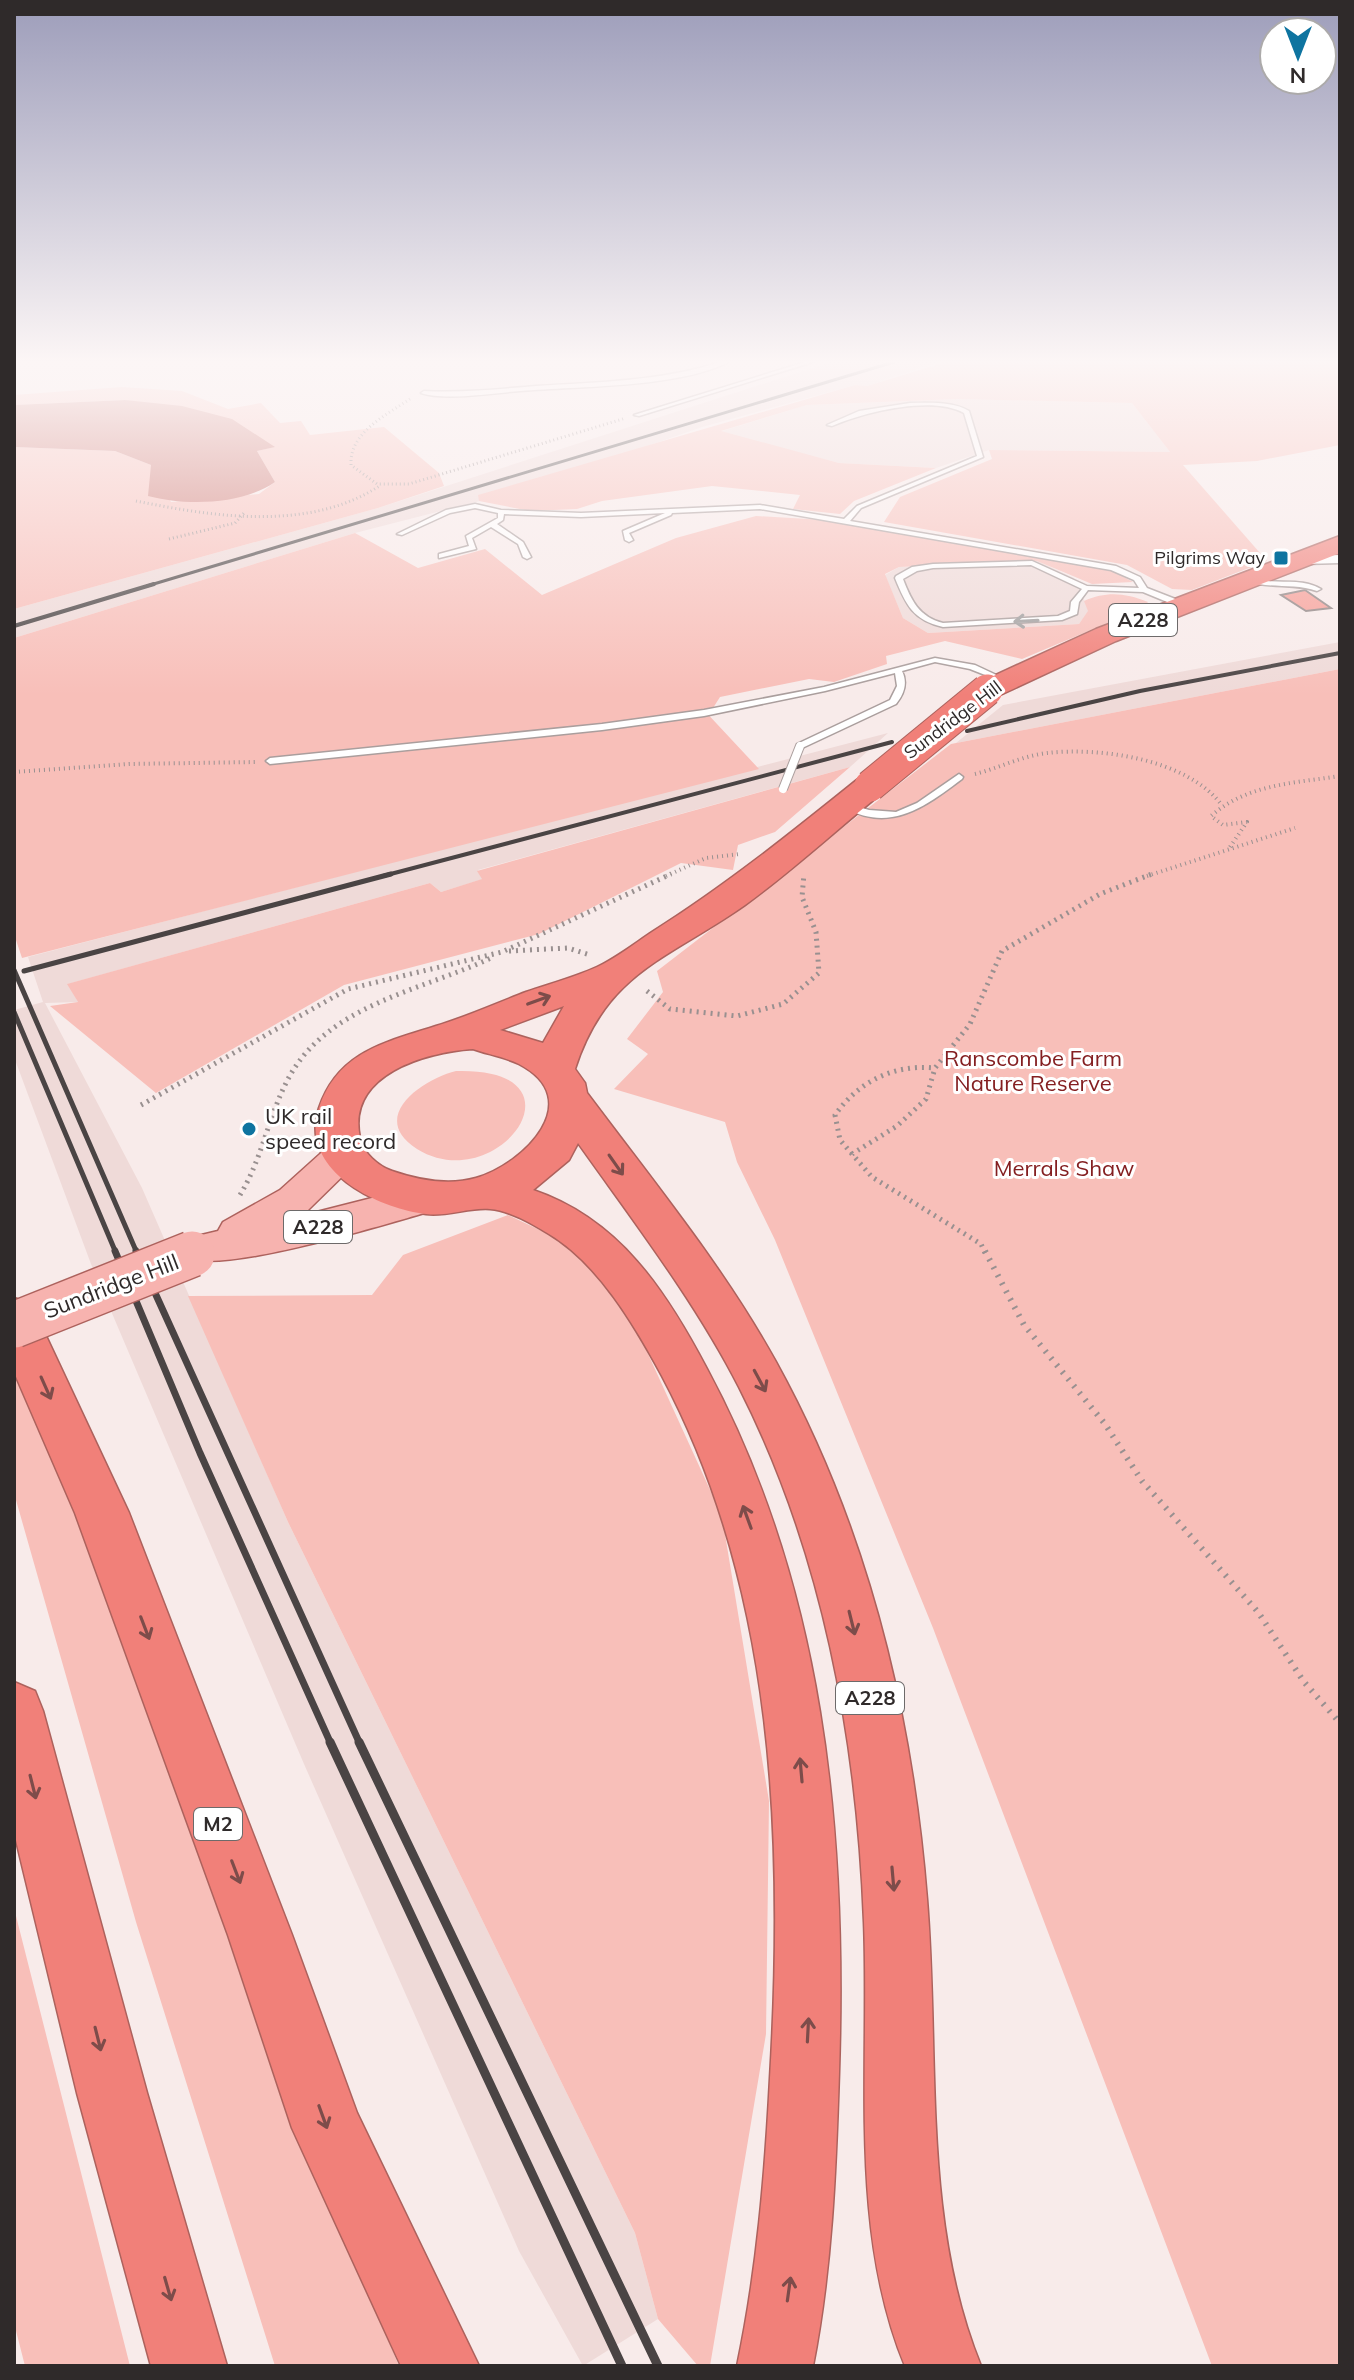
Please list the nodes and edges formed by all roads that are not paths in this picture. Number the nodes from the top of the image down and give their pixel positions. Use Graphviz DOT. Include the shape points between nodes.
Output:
graph roads {
  1 [pos="941,473"];
  2 [pos="501,512"];
  3 [pos="669,512"];
  4 [pos="847,520"];
  5 [pos="493,525"];
  6 [pos="400,534"];
  7 [pos="629,540"];
  8 [pos="1340,544"];
  9 [pos="442,556"];
  10 [pos="527,557"];
  11 [pos="1340,559"];
  12 [pos="1303,560"];
  13 [pos="1249,579"];
  14 [pos="1086,588"];
  15 [pos="1317,589"];
  16 [pos="1144,590"];
  17 [pos="1180,604"];
  18 [pos="896,669"];
  19 [pos="995,685"];
  20 [pos="270,761"];
  21 [pos="959,777"];
  22 [pos="783,789"];
  23 [pos="860,796"];
  24 [pos="611,975"];
  25 [pos="440,1038"];
  26 [pos="563,1085"];
  27 [pos="343,1154"];
  28 [pos="490,1192"];
  29 [pos="427,1198"];
  30 [pos="200,1251"];
  31 [pos="14,1317"];
  32 [pos="14,1325"];
  33 [pos="14,1711"];
  34 [pos="189,2366"];
  35 [pos="441,2366"];
  36 [pos="775,2366"];
  37 [pos="943,2366"];
  1 -- 4 [label="lane" via="859,507"];
  2 -- 3 [label="lane"];
  2 -- 5 [label="lane"];
  2 -- 6 [label="lane" via="464,507"];
  3 -- 4 [label="lane" via="760,507"];
  3 -- 7 [label="lane" via="668,517 625,532"];
  4 -- 16 [label="lane" via="1113,568 1137,579"];
  5 -- 9 [label="lane" via="472,532 468,537 473,547"];
  5 -- 10 [label="lane" via="521,543"];
  8 -- 12 [label="highway, Sundridge Hill / A228"];
  11 -- 12 [label="street"];
  12 -- 13 [label="highway, Sundridge Hill / A228"];
  13 -- 15 [label="lane" via="1264,585 1306,583"];
  13 -- 17 [label="highway, Sundridge Hill / A228"];
  14 -- 14 [label="lane, one-way" via="1076,599 1074,612 1059,618 943,625 918,616 899,578 933,566 1032,563"];
  14 -- 16 [label="lane"];
  16 -- 17 [label="lane"];
  17 -- 19 [label="highway, Sundridge Hill / A228"];
  18 -- 19 [label="lane" via="945,660"];
  18 -- 20 [label="lane" via="806,693 660,720"];
  18 -- 22 [label="lane, bridge" via="899,696 800,746"];
  19 -- 23 [label="highway, Sundridge Hill / A228, bridge"];
  21 -- 23 [label="lane" via="903,816 875,816"];
  23 -- 24 [label="highway, Sundridge Hill / A228" via="734,896"];
  25 -- 24 [label="highway, Sundridge Hill / A228, one-way"];
  24 -- 26 [label="highway, Sundridge Hill / A228" via="564,1033"];
  25 -- 26 [label="highway" via="505,1041 533,1052"];
  25 -- 27 [label="highway" via="407,1046 354,1081 340,1105 336,1130"];
  26 -- 28 [label="highway" via="569,1128 553,1154 526,1177"];
  26 -- 37 [label="highway, A228, one-way" via="758,1376 828,1531 871,1700 886,1794 907,2227 922,2307"];
  27 -- 29 [label="highway" via="362,1175 391,1191"];
  27 -- 30 [label="main road, Sundridge Hill / A228" via="285,1206"];
  28 -- 29 [label="highway"];
  36 -- 28 [label="highway, one-way" via="797,2220 810,1908 799,1741 772,1594 714,1433 687,1376 619,1271 578,1231"];
  29 -- 30 [label="main road, Sundridge Hill / A228"];
  30 -- 32 [label="main road, Sundridge Hill / A228, bridge"];
  31 -- 35 [label="highway, M2, one-way" via="102,1513 327,2128"];
  33 -- 34 [label="highway, one-way"];
}
